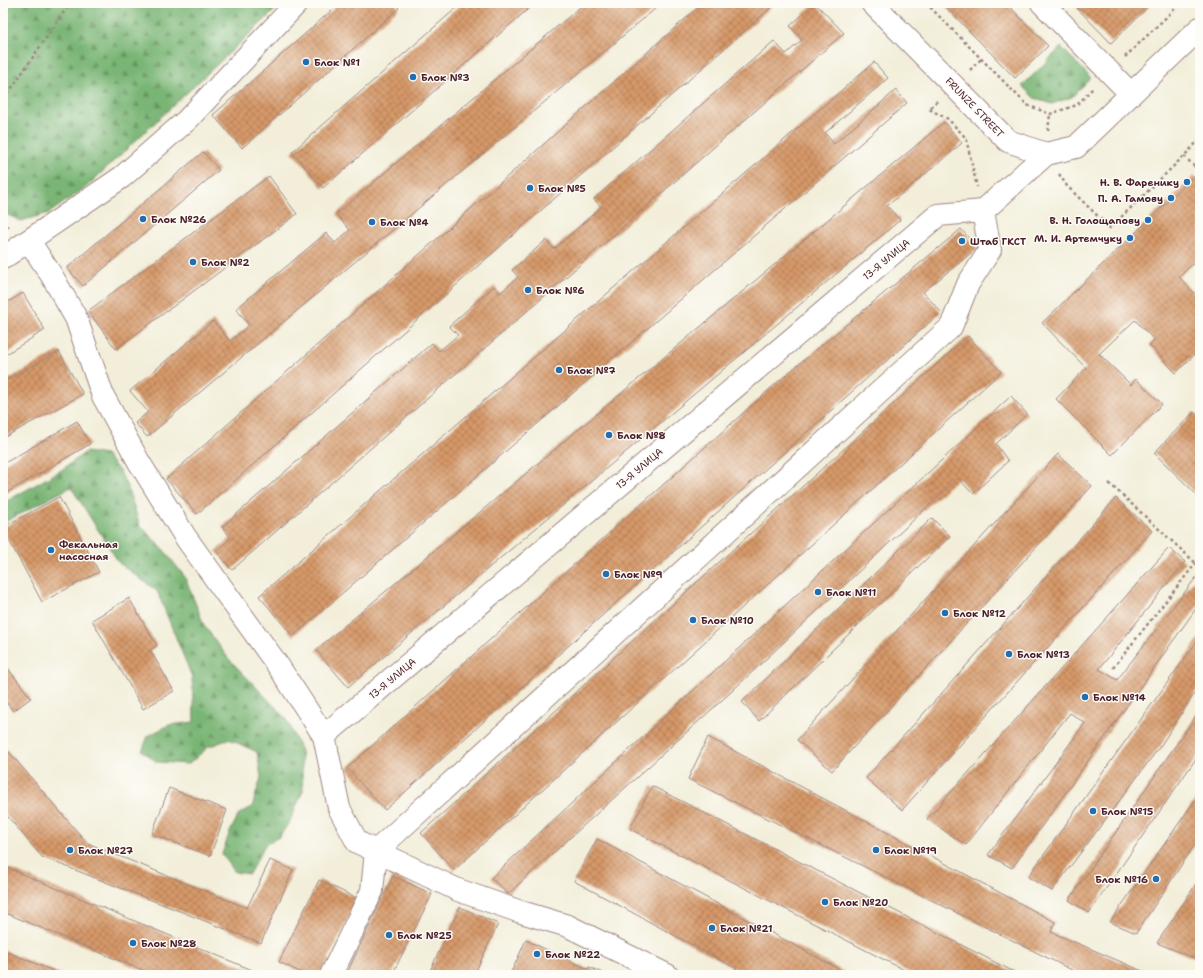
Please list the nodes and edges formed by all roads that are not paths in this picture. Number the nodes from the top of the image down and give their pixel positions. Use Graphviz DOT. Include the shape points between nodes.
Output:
graph roads {
  1 [pos="298,3"];
  2 [pos="872,3"];
  3 [pos="1049,6"];
  4 [pos="1200,28"];
  5 [pos="1131,94"];
  6 [pos="1046,154"];
  7 [pos="983,211"];
  8 [pos="29,241"];
  9 [pos="3,258"];
  10 [pos="324,736"];
  11 [pos="376,851"];
  12 [pos="331,975"];
  13 [pos="667,975"];
  1 -- 8 [label="street" via="187,120 122,177"];
  2 -- 6 [label="street, FRUNZE STREET" via="1008,142"];
  3 -- 5 [label="street"];
  4 -- 5 [label="street"];
  5 -- 6 [label="street" via="1076,147"];
  6 -- 7 [label="street"];
  7 -- 10 [label="street, 13-Я УЛИЦА" via="938,215"];
  7 -- 11 [label="street" via="990,250 968,284 951,327"];
  8 -- 9 [label="street"];
  8 -- 10 [label="street" via="76,318 103,396 139,462 186,538"];
  10 -- 11 [label="street" via="339,808 357,842"];
  11 -- 12 [label="street" via="372,890"];
  11 -- 13 [label="street" via="458,890 568,926"];
}
